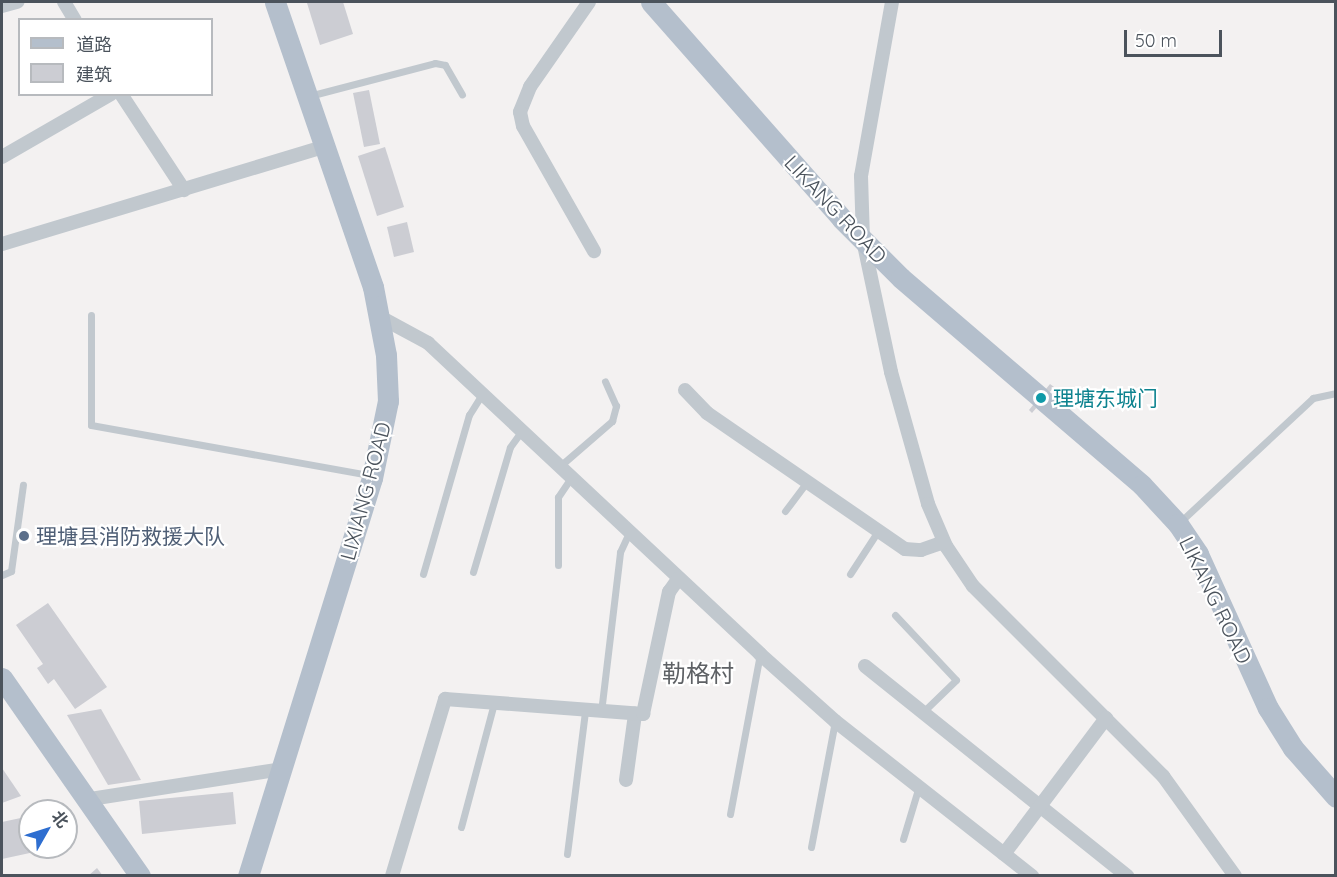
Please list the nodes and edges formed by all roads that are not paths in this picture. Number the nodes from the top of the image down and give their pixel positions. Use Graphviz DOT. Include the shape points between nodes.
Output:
graph roads {
  1 [pos="17,2"];
  2 [pos="64,2"];
  3 [pos="275,2"];
  4 [pos="589,2"];
  5 [pos="651,2"];
  6 [pos="892,2"];
  7 [pos="2,6"];
  8 [pos="74,18"];
  9 [pos="462,95"];
  10 [pos="108,96"];
  11 [pos="122,96"];
  12 [pos="307,96"];
  13 [pos="326,146"];
  14 [pos="2,157"];
  15 [pos="184,190"];
  16 [pos="863,240"];
  17 [pos="2,244"];
  18 [pos="594,251"];
  19 [pos="92,315"];
  20 [pos="380,318"];
  21 [pos="605,381"];
  22 [pos="685,390"];
  23 [pos="1335,393"];
  24 [pos="482,394"];
  25 [pos="521,432"];
  26 [pos="558,468"];
  27 [pos="373,475"];
  28 [pos="570,479"];
  29 [pos="807,482"];
  30 [pos="23,485"];
  31 [pos="785,511"];
  32 [pos="1178,524"];
  33 [pos="878,531"];
  34 [pos="629,533"];
  35 [pos="944,542"];
  36 [pos="558,565"];
  37 [pos="473,572"];
  38 [pos="423,574"];
  39 [pos="850,574"];
  40 [pos="2,575"];
  41 [pos="678,579"];
  42 [pos="895,615"];
  43 [pos="760,654"];
  44 [pos="865,666"];
  45 [pos="2,678"];
  46 [pos="8,700"];
  47 [pos="494,703"];
  48 [pos="585,711"];
  49 [pos="601,712"];
  50 [pos="922,712"];
  51 [pos="635,714"];
  52 [pos="1106,718"];
  53 [pos="835,721"];
  54 [pos="282,769"];
  55 [pos="626,780"];
  56 [pos="919,786"];
  57 [pos="1335,797"];
  58 [pos="84,800"];
  59 [pos="1039,807"];
  60 [pos="730,814"];
  61 [pos="461,827"];
  62 [pos="903,839"];
  63 [pos="811,847"];
  64 [pos="567,854"];
  65 [pos="1004,854"];
  66 [pos="140,876"];
  67 [pos="248,876"];
  68 [pos="392,876"];
  69 [pos="1032,876"];
  70 [pos="1127,876"];
  71 [pos="1235,876"];
  1 -- 7 [label="street"];
  2 -- 8 [label="street"];
  3 -- 12 [label="main road, LIXIANG ROAD"];
  4 -- 18 [label="street" via="530,87 520,112 523,126"];
  5 -- 16 [label="main road, LIKANG ROAD" via="821,198"];
  6 -- 16 [label="street" via="861,176"];
  9 -- 12 [label="lane" via="445,65 435,63"];
  10 -- 14 [label="street"];
  11 -- 15 [label="street"];
  12 -- 13 [label="main road, LIXIANG ROAD"];
  13 -- 15 [label="street"];
  13 -- 20 [label="main road, LIXIANG ROAD" via="359,240"];
  15 -- 17 [label="street"];
  16 -- 32 [label="main road, LIKANG ROAD" via="901,278 1142,485"];
  16 -- 35 [label="street" via="891,372 928,504"];
  19 -- 27 [label="lane" via="91,425"];
  20 -- 24 [label="street" via="428,343"];
  20 -- 27 [label="main road, LIXIANG ROAD" via="388,401"];
  21 -- 26 [label="lane" via="616,406 615,416 604,432"];
  22 -- 29 [label="street" via="707,413"];
  23 -- 32 [label="lane" via="1313,398"];
  24 -- 25 [label="street"];
  24 -- 38 [label="lane" via="469,415"];
  25 -- 26 [label="street"];
  25 -- 37 [label="lane" via="510,447"];
  26 -- 28 [label="street"];
  27 -- 54 [label="main road, LIXIANG ROAD"];
  28 -- 34 [label="street"];
  28 -- 36 [label="lane" via="558,497"];
  29 -- 31 [label="lane"];
  29 -- 33 [label="street"];
  30 -- 40 [label="lane" via="11,571"];
  32 -- 57 [label="main road, LIKANG ROAD" via="1198,554 1268,708 1293,748"];
  33 -- 35 [label="street" via="912,552"];
  33 -- 39 [label="lane"];
  34 -- 41 [label="street"];
  34 -- 49 [label="lane" via="620,552"];
  35 -- 52 [label="street" via="973,586"];
  41 -- 43 [label="street"];
  41 -- 51 [label="street" via="669,592 646,709"];
  42 -- 50 [label="lane" via="956,680"];
  43 -- 53 [label="street"];
  43 -- 60 [label="lane"];
  44 -- 50 [label="street"];
  45 -- 46 [label="main road"];
  46 -- 58 [label="main road"];
  47 -- 48 [label="street"];
  47 -- 61 [label="lane"];
  47 -- 68 [label="street" via="445,699"];
  48 -- 49 [label="street"];
  48 -- 64 [label="lane"];
  49 -- 51 [label="street"];
  50 -- 59 [label="street"];
  51 -- 55 [label="street"];
  52 -- 59 [label="street"];
  52 -- 71 [label="street" via="1181,798"];
  53 -- 56 [label="street"];
  53 -- 63 [label="lane"];
  54 -- 58 [label="street"];
  54 -- 67 [label="main road, LIXIANG ROAD"];
  56 -- 62 [label="lane"];
  56 -- 65 [label="street"];
  58 -- 66 [label="main road"];
  59 -- 65 [label="street"];
  59 -- 70 [label="street"];
  65 -- 69 [label="street"];
}
